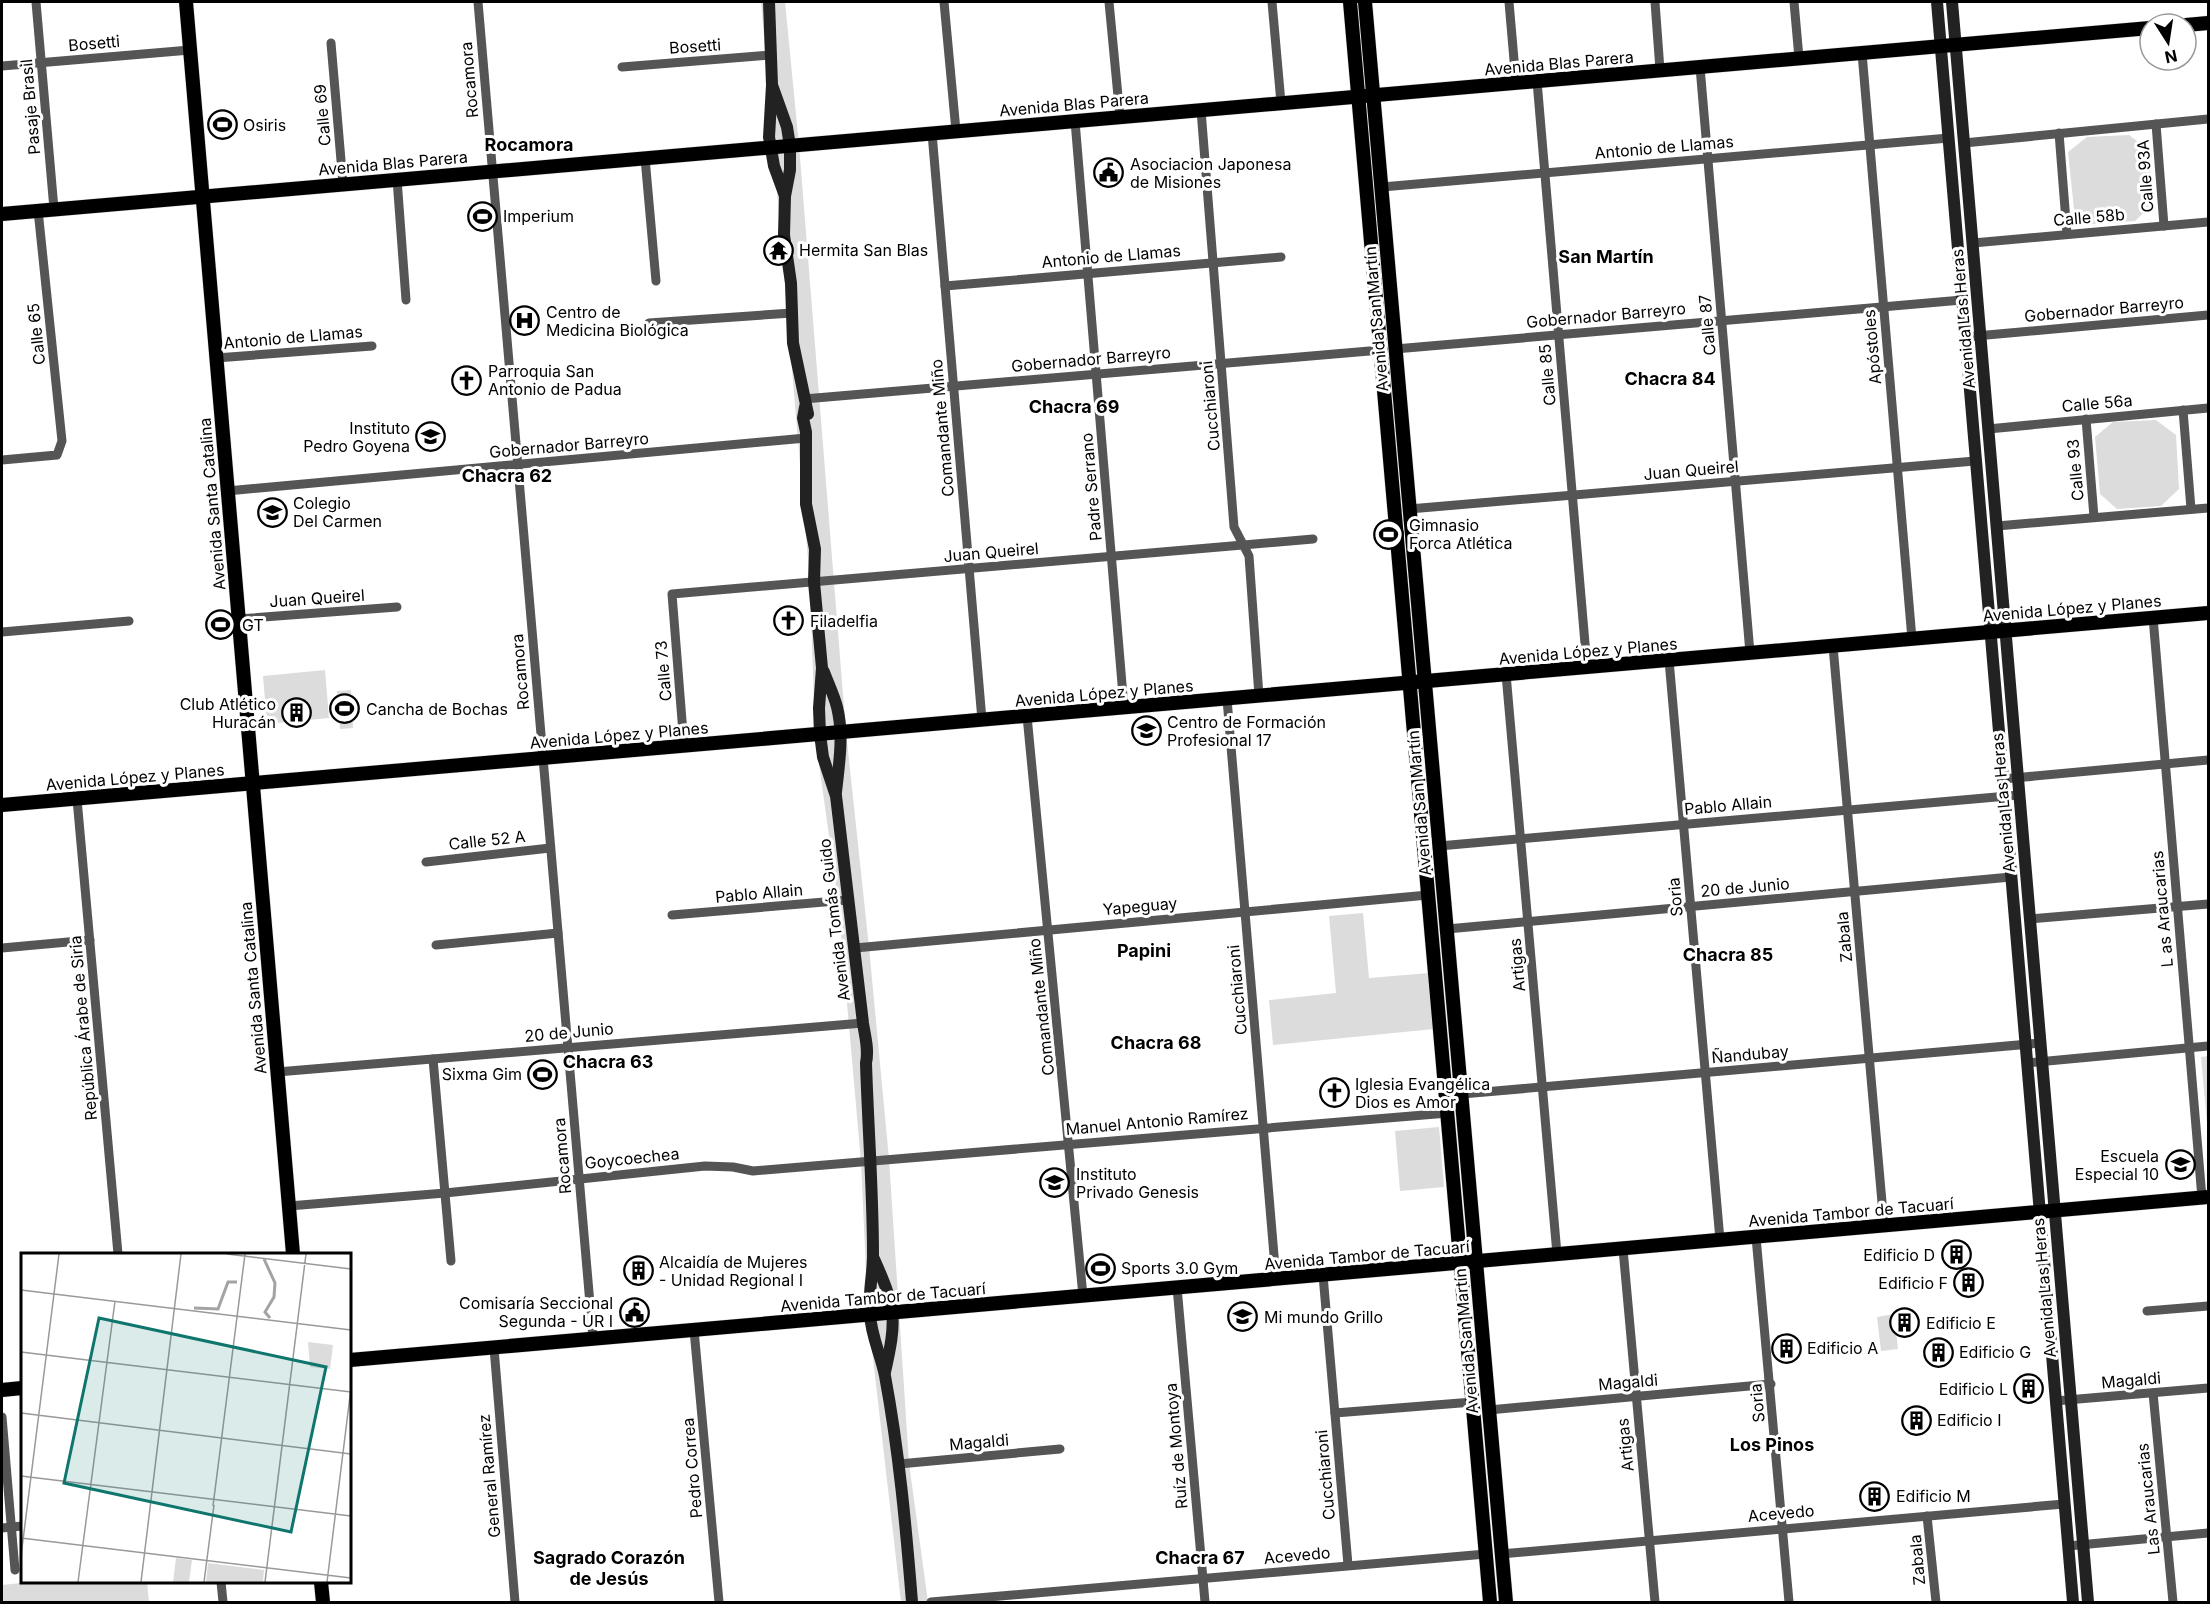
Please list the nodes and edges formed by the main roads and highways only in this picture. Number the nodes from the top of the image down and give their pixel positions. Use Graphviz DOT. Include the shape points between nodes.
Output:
graph roads {
  1 [pos="186,2"];
  2 [pos="769,2"];
  3 [pos="1350,2"];
  4 [pos="1365,2"];
  5 [pos="1937,2"];
  6 [pos="1952,2"];
  7 [pos="2138,29"];
  8 [pos="1956,45"];
  9 [pos="1941,46"];
  10 [pos="772,85"];
  11 [pos="1373,95"];
  12 [pos="1358,96"];
  13 [pos="790,146"];
  14 [pos="770,147"];
  15 [pos="202,196"];
  16 [pos="785,196"];
  17 [pos="2,214"];
  18 [pos="2208,613"];
  19 [pos="2005,631"];
  20 [pos="1990,632"];
  21 [pos="822,668"];
  22 [pos="1425,681"];
  23 [pos="1410,683"];
  24 [pos="840,732"];
  25 [pos="820,734"];
  26 [pos="253,784"];
  27 [pos="836,796"];
  28 [pos="2,806"];
  29 [pos="2205,1197"];
  30 [pos="2054,1211"];
  31 [pos="2039,1212"];
  32 [pos="293,1253"];
  33 [pos="873,1258"];
  34 [pos="1476,1263"];
  35 [pos="1461,1264"];
  36 [pos="893,1312"];
  37 [pos="870,1315"];
  38 [pos="351,1360"];
  39 [pos="885,1374"];
  40 [pos="21,1388"];
  41 [pos="2,1390"];
  42 [pos="321,1583"];
  43 [pos="323,1602"];
  44 [pos="912,1602"];
  45 [pos="1490,1602"];
  46 [pos="1506,1602"];
  47 [pos="2073,1602"];
  48 [pos="2088,1602"];
  1 -- 15 [label="main road, Avenida Santa Catalina"];
  2 -- 10 [label="main road, Avenida Tomás Guido"];
  3 -- 12 [label="main road, Avenida San Martín"];
  4 -- 11 [label="main road, Avenida San Martín"];
  5 -- 9 [label="main road, Avenida Las Heras"];
  6 -- 8 [label="main road, Avenida Las Heras"];
  7 -- 8 [label="main road, Avenida Blas Parera"];
  8 -- 9 [label="main road, Avenida Blas Parera"];
  8 -- 19 [label="main road, Avenida Las Heras"];
  9 -- 11 [label="main road, Avenida Blas Parera"];
  9 -- 20 [label="main road, Avenida Las Heras"];
  10 -- 13 [label="main road, Avenida Tomás Guido"];
  10 -- 14 [label="main road, Avenida Tomás Guido"];
  11 -- 12 [label="main road, Avenida Blas Parera"];
  11 -- 22 [label="main road, Avenida San Martín"];
  12 -- 13 [label="main road, Avenida Blas Parera"];
  12 -- 23 [label="main road, Avenida San Martín"];
  13 -- 14 [label="main road, Avenida Blas Parera"];
  13 -- 16 [label="main road, Avenida Tomás Guido"];
  14 -- 15 [label="main road, Avenida Blas Parera"];
  14 -- 16 [label="main road, Avenida Tomás Guido"];
  15 -- 17 [label="main road, Avenida Blas Parera"];
  15 -- 26 [label="main road, Avenida Santa Catalina"];
  16 -- 21 [label="main road, Avenida Tomás Guido" via="784,235 793,343 809,417 806,504 815,549"];
  18 -- 19 [label="main road, Avenida López y Planes"];
  19 -- 20 [label="main road, Avenida López y Planes"];
  19 -- 30 [label="main road, Avenida Las Heras"];
  20 -- 22 [label="main road, Avenida López y Planes"];
  20 -- 31 [label="main road, Avenida Las Heras"];
  21 -- 24 [label="main road, Avenida Tomás Guido" via="837,707"];
  21 -- 25 [label="main road, Avenida Tomás Guido"];
  22 -- 23 [label="main road, Avenida López y Planes"];
  22 -- 34 [label="main road, Avenida San Martín"];
  23 -- 24 [label="main road, Avenida López y Planes"];
  23 -- 35 [label="main road, Avenida San Martín"];
  24 -- 25 [label="main road, Avenida López y Planes"];
  24 -- 27 [label="main road, Avenida Tomás Guido"];
  25 -- 26 [label="main road, Avenida López y Planes"];
  25 -- 27 [label="main road, Avenida Tomás Guido"];
  26 -- 28 [label="main road, Avenida López y Planes"];
  26 -- 32 [label="main road, Avenida Santa Catalina"];
  27 -- 33 [label="main road, Avenida Tomás Guido" via="862,1023 869,1049 866,1063"];
  29 -- 30 [label="main road, Avenida Tambor de Tacuarí"];
  30 -- 31 [label="main road, Avenida Tambor de Tacuarí"];
  30 -- 48 [label="main road, Avenida Las Heras"];
  31 -- 34 [label="main road, Avenida Tambor de Tacuarí"];
  31 -- 47 [label="main road, Avenida Las Heras"];
  33 -- 36 [label="main road, Avenida Tomás Guido"];
  33 -- 37 [label="main road, Avenida Tomás Guido"];
  34 -- 35 [label="main road, Avenida Tambor de Tacuarí"];
  34 -- 46 [label="main road, Avenida San Martín"];
  35 -- 36 [label="main road, Avenida Tambor de Tacuarí"];
  35 -- 45 [label="main road, Avenida San Martín"];
  36 -- 37 [label="main road, Avenida Tambor de Tacuarí"];
  36 -- 39 [label="main road, Avenida Tomás Guido" via="894,1333"];
  37 -- 38 [label="main road, Avenida Tambor de Tacuarí"];
  37 -- 39 [label="main road, Avenida Tomás Guido"];
  39 -- 44 [label="main road, Avenida Tomás Guido" via="900,1464"];
  40 -- 41 [label="main road"];
  42 -- 43 [label="main road"];
}
